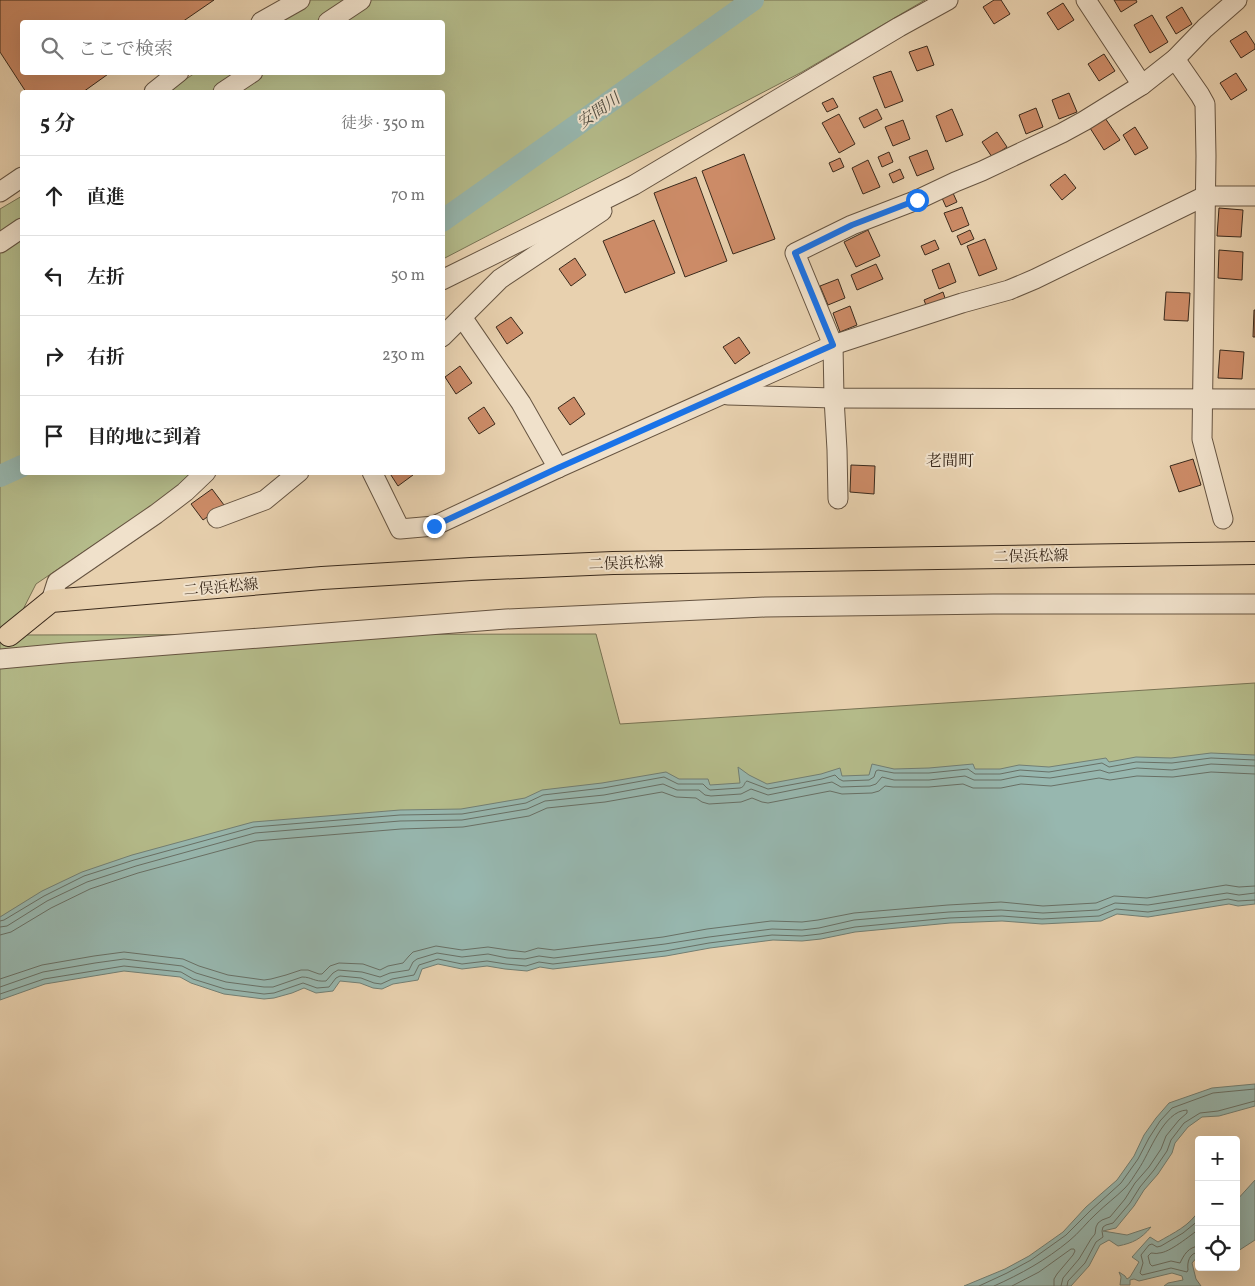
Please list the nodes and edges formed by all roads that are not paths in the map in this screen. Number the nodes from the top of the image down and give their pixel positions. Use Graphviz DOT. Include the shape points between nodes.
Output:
graph roads {
  1 [pos="300,0"];
  2 [pos="362,0"];
  3 [pos="948,0"];
  4 [pos="1086,0"];
  5 [pos="1237,0"];
  6 [pos="265,20"];
  7 [pos="331,20"];
  8 [pos="1175,59"];
  9 [pos="175,75"];
  10 [pos="249,75"];
  11 [pos="1142,85"];
  12 [pos="156,90"];
  13 [pos="227,90"];
  14 [pos="658,171"];
  15 [pos="20,178"];
  16 [pos="0,192"];
  17 [pos="1205,196"];
  18 [pos="1255,196"];
  19 [pos="20,229"];
  20 [pos="0,243"];
  21 [pos="445,279"];
  22 [pos="462,317"];
  23 [pos="445,334"];
  24 [pos="833,345"];
  25 [pos="724,395"];
  26 [pos="834,398"];
  27 [pos="1203,398"];
  28 [pos="1255,399"];
  29 [pos="558,468"];
  30 [pos="203,475"];
  31 [pos="295,475"];
  32 [pos="373,475"];
  33 [pos="838,499"];
  34 [pos="218,518"];
  35 [pos="1224,519"];
  36 [pos="1255,553"];
  37 [pos="51,602"];
  38 [pos="1255,604"];
  39 [pos="9,635"];
  40 [pos="0,659"];
  1 -- 6 [label="street"];
  2 -- 7 [label="street"];
  3 -- 14 [label="street"];
  4 -- 11 [label="street"];
  5 -- 8 [label="street"];
  8 -- 11 [label="street"];
  8 -- 17 [label="street" via="1205,104"];
  9 -- 12 [label="street"];
  10 -- 13 [label="street"];
  11 -- 24 [label="street" via="1062,133 795,253"];
  14 -- 21 [label="street"];
  14 -- 22 [label="street" via="643,185 500,279"];
  15 -- 16 [label="street"];
  17 -- 18 [label="street"];
  17 -- 24 [label="street" via="1009,290"];
  17 -- 27 [label="street"];
  19 -- 20 [label="street"];
  22 -- 23 [label="street"];
  22 -- 29 [label="street" via="521,402"];
  24 -- 25 [label="street"];
  24 -- 26 [label="street"];
  25 -- 26 [label="street"];
  25 -- 29 [label="street"];
  26 -- 27 [label="street"];
  26 -- 33 [label="street"];
  27 -- 28 [label="street"];
  27 -- 35 [label="street" via="1202,439"];
  29 -- 32 [label="street" via="434,526 400,529"];
  30 -- 37 [label="street" via="185,492 57,582"];
  31 -- 34 [label="street" via="265,500"];
  36 -- 37 [label="main road, 二俣浜松線" via="585,564 322,578"];
  37 -- 39 [label="main road"];
  38 -- 40 [label="street" via="765,607 506,619"];
}
